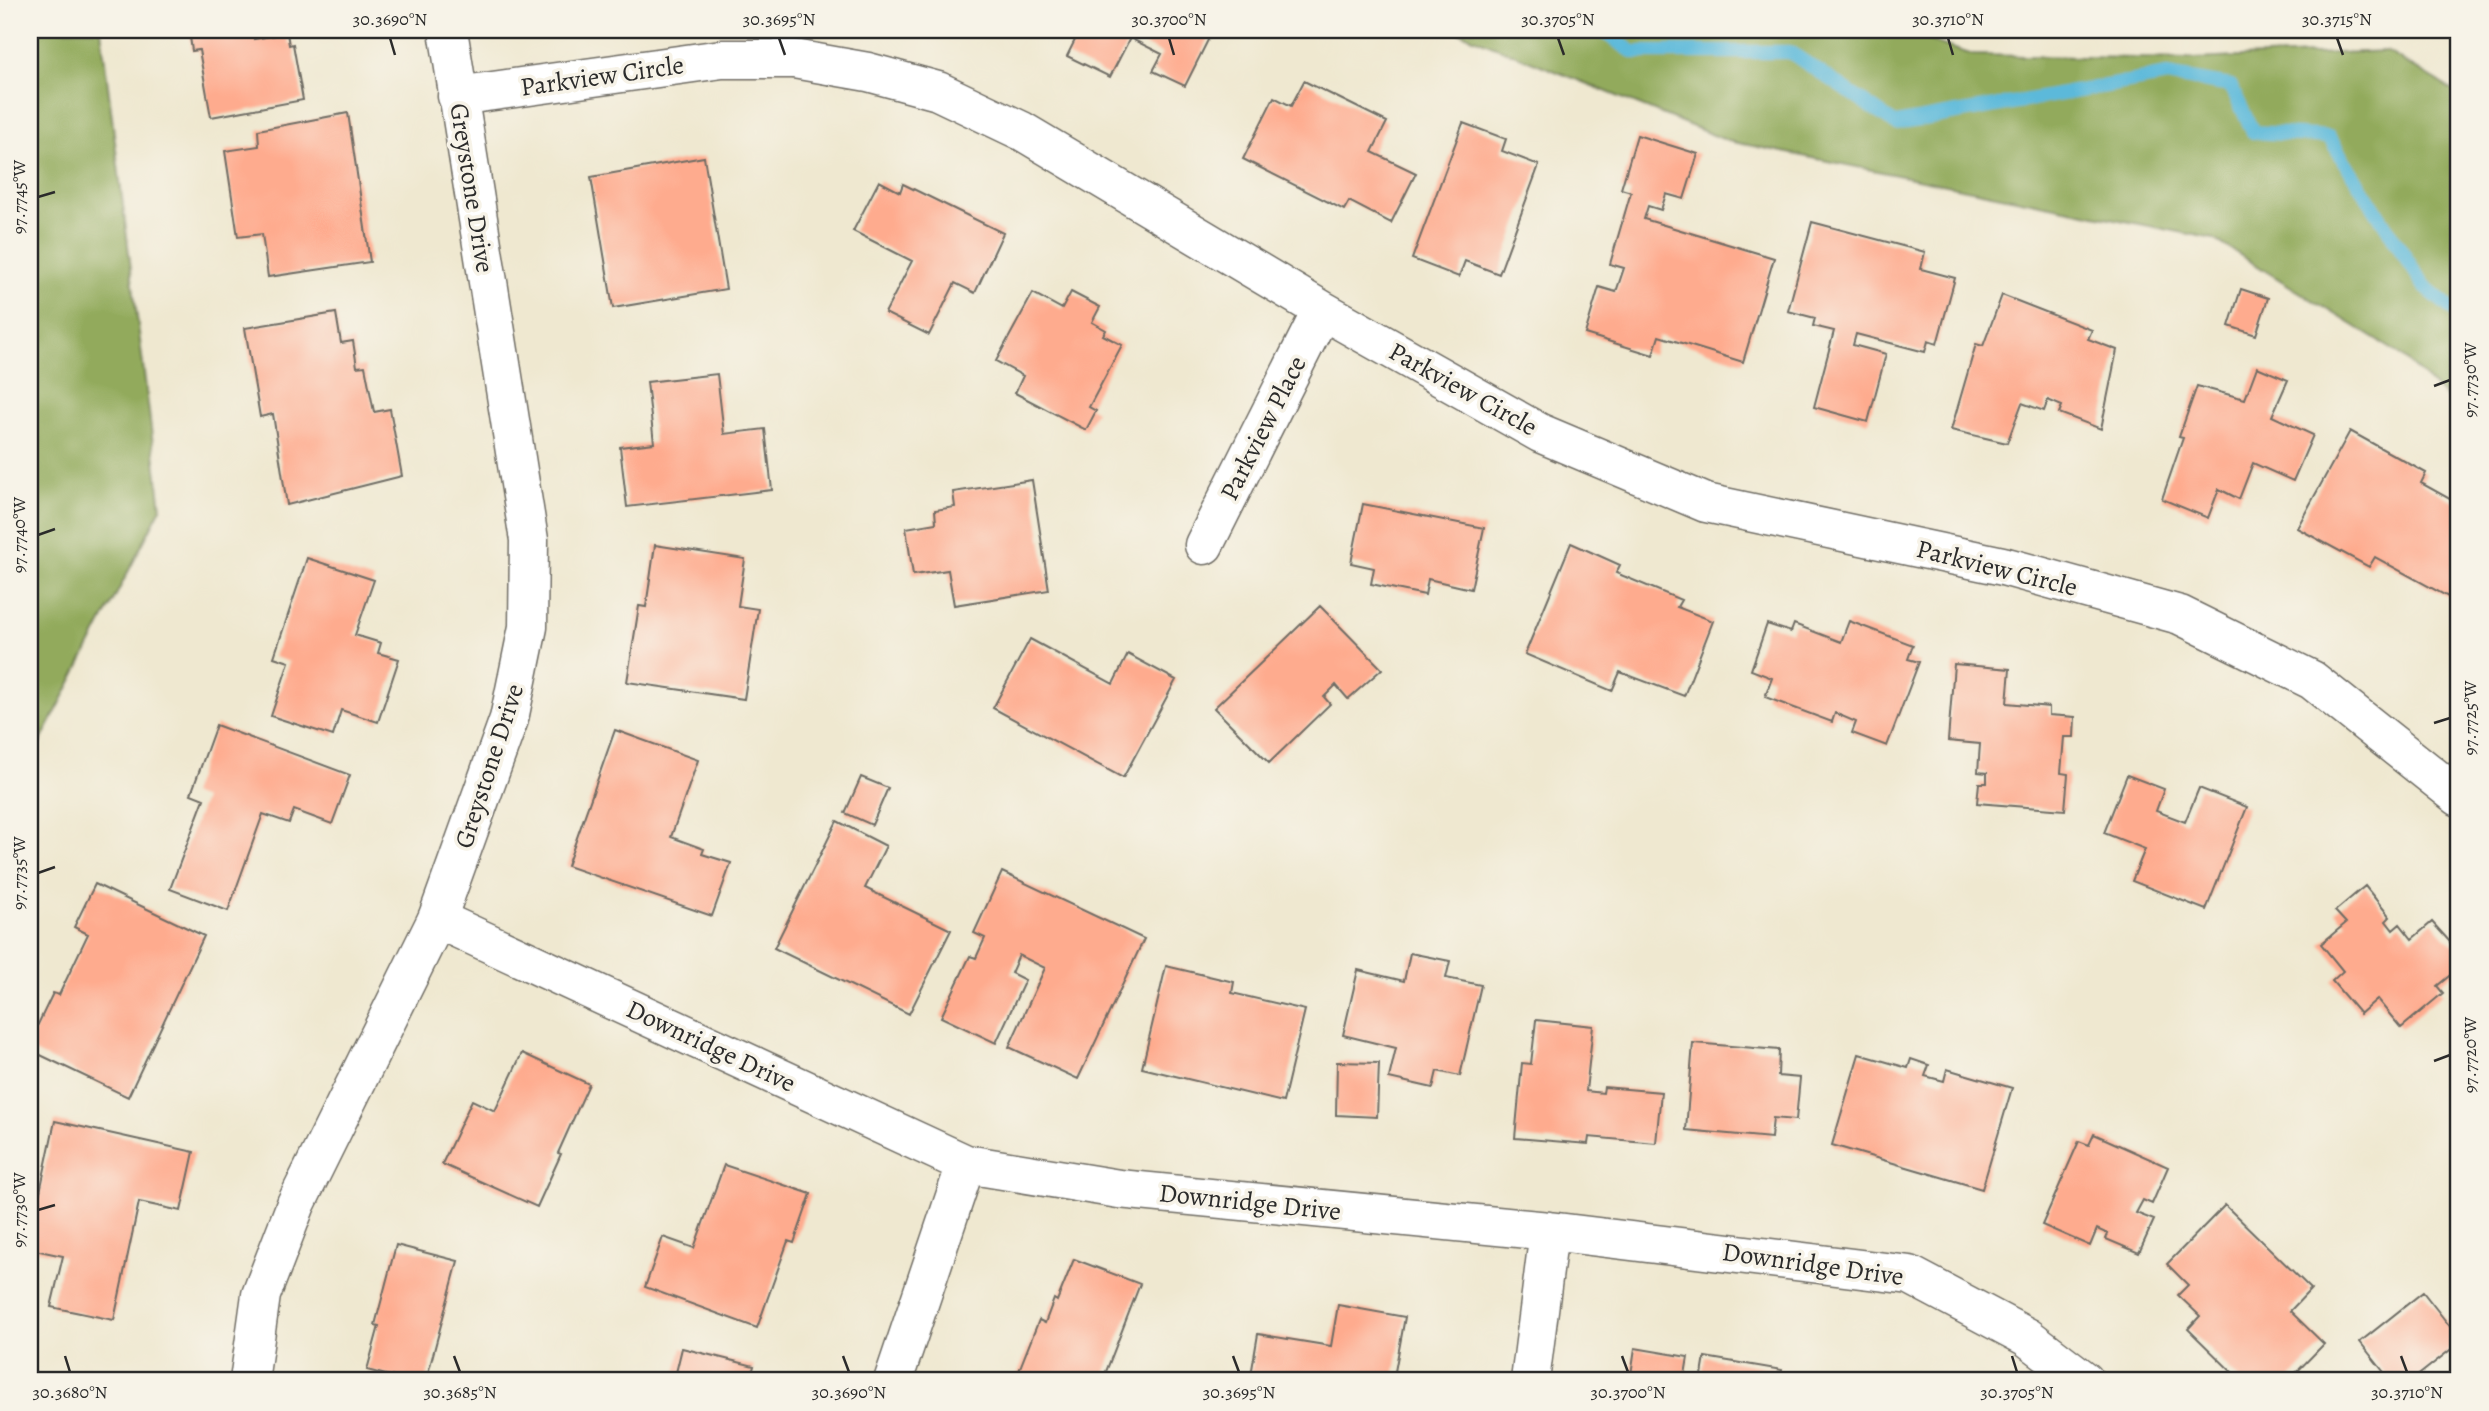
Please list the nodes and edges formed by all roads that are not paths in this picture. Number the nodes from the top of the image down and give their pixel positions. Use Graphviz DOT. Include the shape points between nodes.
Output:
graph roads {
  1 [pos="448,30"];
  2 [pos="457,96"];
  3 [pos="1322,310"];
  4 [pos="1204,545"];
  5 [pos="2459,797"];
  6 [pos="437,919"];
  7 [pos="966,1164"];
  8 [pos="1549,1231"];
  9 [pos="248,1381"];
  10 [pos="893,1381"];
  11 [pos="1530,1381"];
  12 [pos="2085,1381"];
  1 -- 2 [label="street, Greystone Drive"];
  2 -- 3 [label="street, Parkview Circle" via="722,59 794,59 869,72 938,91 1022,131"];
  2 -- 6 [label="street, Greystone Drive" via="529,540 528,627 509,719"];
  3 -- 4 [label="street, Parkview Place"];
  3 -- 5 [label="street, Parkview Circle" via="1540,433 1706,503 2003,566 2180,615 2312,680"];
  6 -- 7 [label="street, Downridge Drive"];
  6 -- 9 [label="street, Greystone Drive" via="296,1204 261,1295"];
  7 -- 8 [label="street, Downridge Drive" via="1119,1189"];
  7 -- 10 [label="street"];
  8 -- 11 [label="street"];
  8 -- 12 [label="street, Downridge Drive" via="1910,1275 2027,1337"];
}
